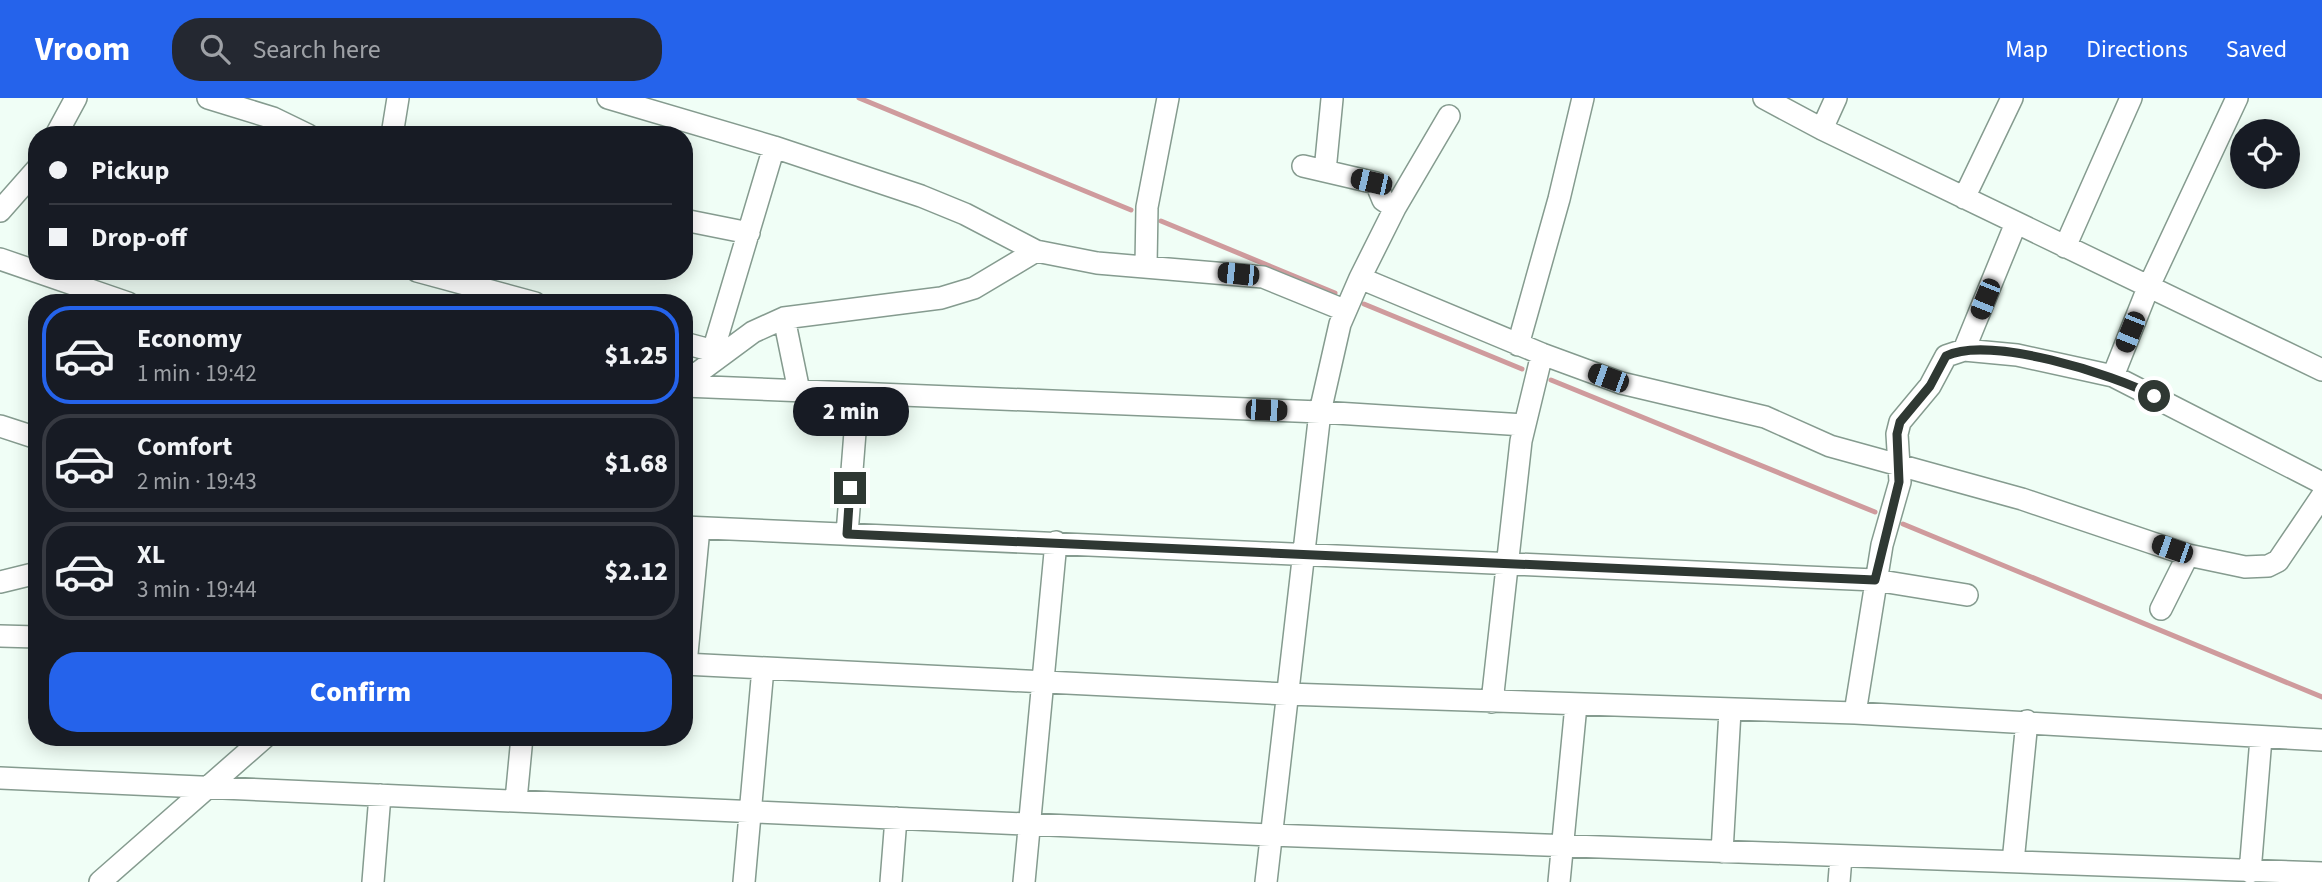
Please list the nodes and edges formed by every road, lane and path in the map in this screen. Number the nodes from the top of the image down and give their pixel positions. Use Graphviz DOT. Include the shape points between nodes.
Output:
graph roads {
  1 [pos="76,98"];
  2 [pos="208,98"];
  3 [pos="398,98"];
  4 [pos="608,98"];
  5 [pos="1168,98"];
  6 [pos="1583,98"];
  7 [pos="1764,98"];
  8 [pos="1836,98"];
  9 [pos="2012,98"];
  10 [pos="2132,98"];
  11 [pos="2237,98"];
  12 [pos="1332,99"];
  13 [pos="1449,116"];
  14 [pos="62,126"];
  15 [pos="290,126"];
  16 [pos="393,126"];
  17 [pos="1822,130"];
  18 [pos="774,147"];
  19 [pos="1303,166"];
  20 [pos="1325,171"];
  21 [pos="28,179"];
  22 [pos="1964,198"];
  23 [pos="1395,208"];
  24 [pos="0,211"];
  25 [pos="693,222"];
  26 [pos="2016,223"];
  27 [pos="749,233"];
  28 [pos="2065,247"];
  29 [pos="1037,251"];
  30 [pos="0,259"];
  31 [pos="1146,266"];
  32 [pos="28,269"];
  33 [pos="1360,278"];
  34 [pos="61,280"];
  35 [pos="450,280"];
  36 [pos="2148,288"];
  37 [pos="102,294"];
  38 [pos="502,294"];
  39 [pos="1344,310"];
  40 [pos="784,318"];
  41 [pos="693,345"];
  42 [pos="1518,345"];
  43 [pos="1964,350"];
  44 [pos="717,352"];
  45 [pos="1542,354"];
  46 [pos="2322,368"];
  47 [pos="693,375"];
  48 [pos="2113,376"];
  49 [pos="693,385"];
  50 [pos="799,391"];
  51 [pos="858,394"];
  52 [pos="1320,412"];
  53 [pos="1524,425"];
  54 [pos="0,426"];
  55 [pos="28,435"];
  56 [pos="1901,468"];
  57 [pos="2322,483"];
  58 [pos="2322,496"];
  59 [pos="693,528"];
  60 [pos="847,534"];
  61 [pos="1056,542"];
  62 [pos="1302,554"];
  63 [pos="2188,555"];
  64 [pos="1508,565"];
  65 [pos="28,575"];
  66 [pos="1875,580"];
  67 [pos="0,582"];
  68 [pos="1967,595"];
  69 [pos="2161,609"];
  70 [pos="0,636"];
  71 [pos="28,637"];
  72 [pos="693,664"];
  73 [pos="764,668"];
  74 [pos="1043,683"];
  75 [pos="1287,694"];
  76 [pos="1492,702"];
  77 [pos="1576,705"];
  78 [pos="1730,711"];
  79 [pos="1855,713"];
  80 [pos="2027,721"];
  81 [pos="2261,738"];
  82 [pos="2322,740"];
  83 [pos="255,746"];
  84 [pos="521,746"];
  85 [pos="0,778"];
  86 [pos="208,786"];
  87 [pos="380,795"];
  88 [pos="516,800"];
  89 [pos="750,811"];
  90 [pos="896,818"];
  91 [pos="1030,823"];
  92 [pos="1270,835"];
  93 [pos="1562,844"];
  94 [pos="1722,852"];
  95 [pos="1841,857"];
  96 [pos="2013,862"];
  97 [pos="2250,872"];
  98 [pos="2322,873"];
  99 [pos="2118,875"];
  100 [pos="100,882"];
  101 [pos="373,882"];
  102 [pos="744,882"];
  103 [pos="891,882"];
  104 [pos="1024,882"];
  105 [pos="1266,882"];
  106 [pos="1559,882"];
  107 [pos="1839,882"];
  1 -- 14 [label="street"];
  2 -- 15 [label="street"];
  3 -- 16 [label="street"];
  4 -- 18 [label="street"];
  5 -- 31 [label="street" via="1147,207"];
  6 -- 42 [label="street"];
  7 -- 17 [label="street"];
  8 -- 17 [label="street"];
  9 -- 22 [label="street"];
  10 -- 28 [label="street"];
  11 -- 36 [label="street"];
  12 -- 20 [label="street"];
  13 -- 23 [label="street"];
  17 -- 22 [label="street"];
  18 -- 27 [label="street"];
  18 -- 29 [label="street" via="921,196"];
  19 -- 20 [label="street"];
  20 -- 23 [label="street" via="1376,183 1383,200"];
  21 -- 24 [label="street"];
  22 -- 26 [label="street"];
  23 -- 33 [label="street"];
  25 -- 27 [label="street"];
  26 -- 28 [label="street"];
  26 -- 43 [label="street"];
  27 -- 44 [label="street"];
  28 -- 36 [label="street"];
  29 -- 31 [label="street" via="1097,263"];
  29 -- 40 [label="street" via="974,288 941,298"];
  30 -- 32 [label="street"];
  31 -- 39 [label="street" via="1263,277"];
  33 -- 39 [label="street"];
  33 -- 42 [label="street"];
  34 -- 37 [label="street"];
  35 -- 38 [label="street"];
  36 -- 46 [label="street"];
  36 -- 48 [label="street"];
  39 -- 52 [label="street"];
  40 -- 44 [label="street"];
  40 -- 50 [label="street"];
  41 -- 44 [label="street"];
  42 -- 45 [label="street"];
  43 -- 48 [label="street" via="2017,355"];
  43 -- 56 [label="street" via="1946,356 1930,386 1900,422"];
  44 -- 47 [label="street"];
  45 -- 53 [label="street"];
  45 -- 56 [label="street" via="1621,383 1765,417 1830,446"];
  48 -- 57 [label="street"];
  49 -- 50 [label="street"];
  50 -- 51 [label="street"];
  51 -- 52 [label="street"];
  51 -- 60 [label="street"];
  52 -- 53 [label="street"];
  52 -- 62 [label="street"];
  53 -- 64 [label="street"];
  54 -- 55 [label="street"];
  56 -- 63 [label="street" via="2022,499"];
  56 -- 66 [label="street"];
  58 -- 63 [label="street" via="2285,554 2268,566 2223,564"];
  59 -- 60 [label="street"];
  60 -- 61 [label="street"];
  61 -- 62 [label="street"];
  61 -- 74 [label="street"];
  62 -- 64 [label="street"];
  62 -- 75 [label="street"];
  63 -- 69 [label="street"];
  64 -- 66 [label="street"];
  64 -- 76 [label="street"];
  65 -- 67 [label="street"];
  66 -- 68 [label="street"];
  66 -- 79 [label="street"];
  70 -- 71 [label="street"];
  72 -- 73 [label="street"];
  73 -- 74 [label="street"];
  73 -- 89 [label="street"];
  74 -- 75 [label="street"];
  74 -- 91 [label="street"];
  75 -- 76 [label="street"];
  75 -- 92 [label="street"];
  76 -- 77 [label="street"];
  77 -- 78 [label="street"];
  77 -- 93 [label="street"];
  78 -- 79 [label="street"];
  78 -- 94 [label="street"];
  79 -- 80 [label="street"];
  80 -- 81 [label="street"];
  80 -- 96 [label="street"];
  81 -- 82 [label="street"];
  81 -- 97 [label="street"];
  83 -- 86 [label="street"];
  84 -- 88 [label="street"];
  85 -- 86 [label="street"];
  86 -- 87 [label="street"];
  86 -- 100 [label="street"];
  87 -- 88 [label="street"];
  87 -- 101 [label="street"];
  88 -- 89 [label="street"];
  89 -- 90 [label="street"];
  89 -- 102 [label="street"];
  90 -- 91 [label="street"];
  90 -- 103 [label="street"];
  91 -- 92 [label="street"];
  91 -- 104 [label="street"];
  92 -- 93 [label="street"];
  92 -- 105 [label="street"];
  93 -- 94 [label="street"];
  93 -- 106 [label="street"];
  94 -- 95 [label="street"];
  95 -- 96 [label="street"];
  95 -- 107 [label="street"];
  96 -- 99 [label="street"];
  97 -- 98 [label="street"];
  97 -- 99 [label="street"];
}
